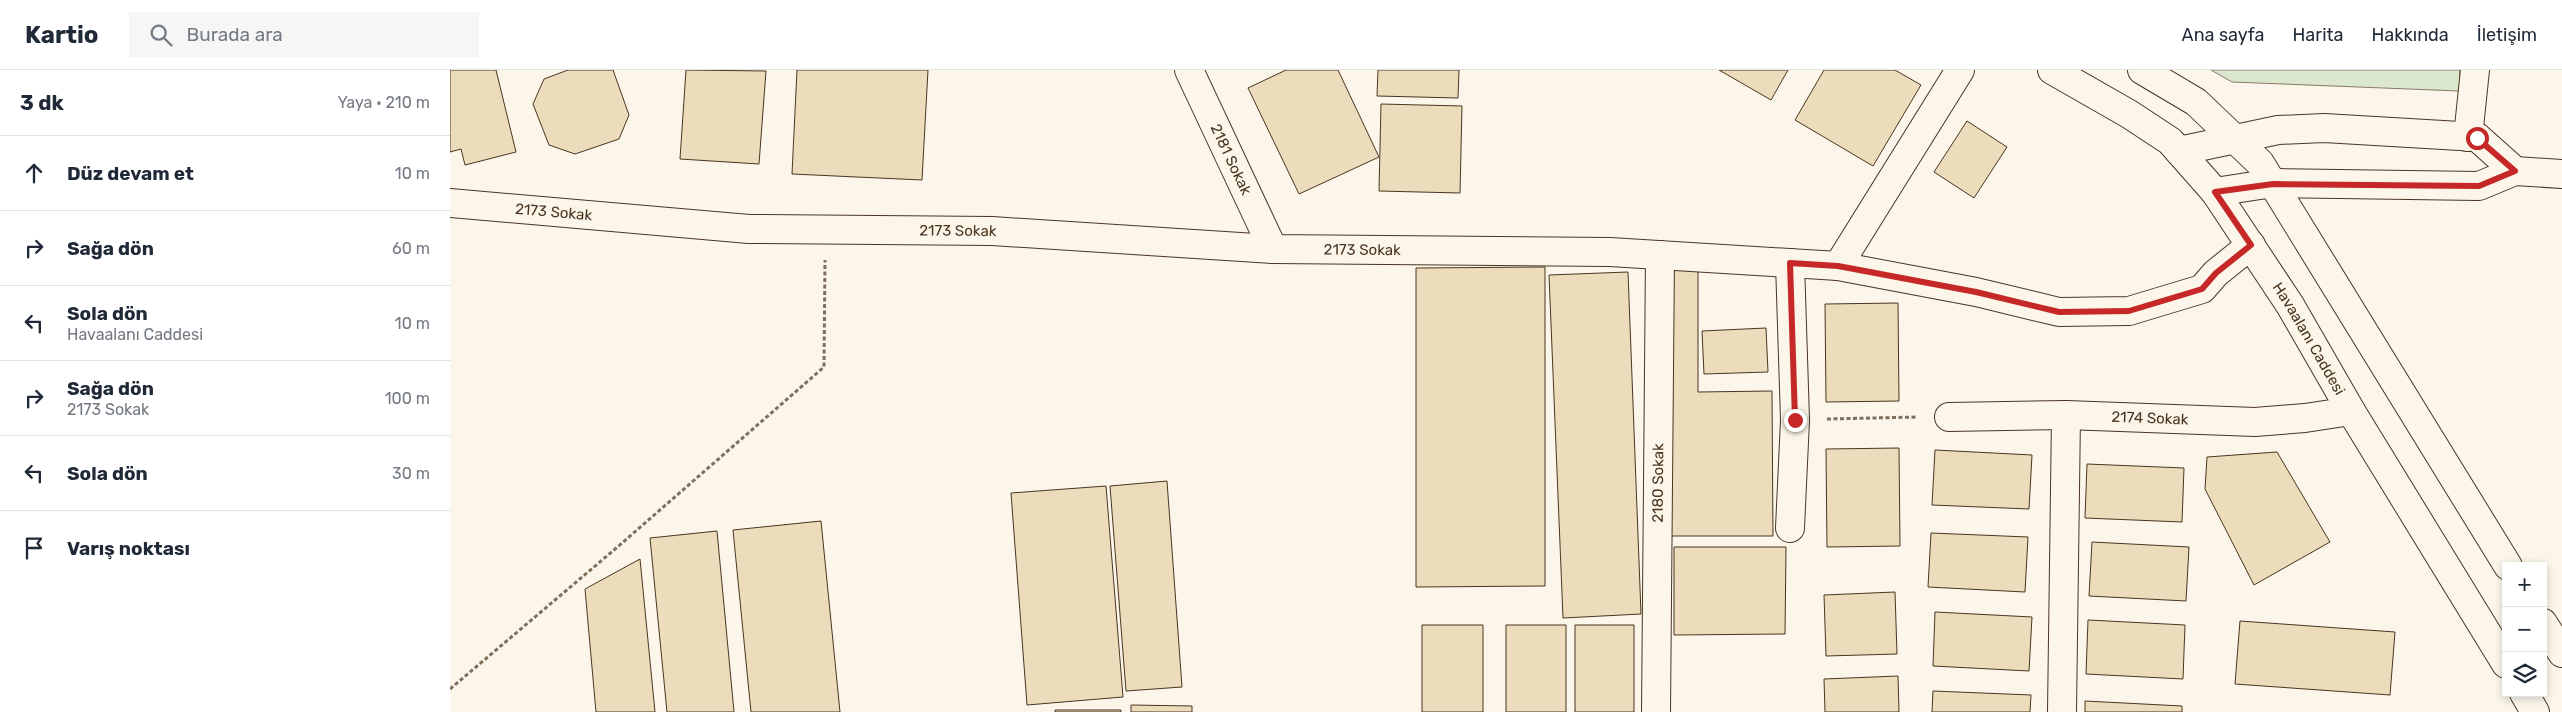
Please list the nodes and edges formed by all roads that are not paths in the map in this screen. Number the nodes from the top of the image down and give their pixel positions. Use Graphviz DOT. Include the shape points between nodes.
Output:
graph roads {
  1 [pos="1189,70"];
  2 [pos="1960,70"];
  3 [pos="2052,70"];
  4 [pos="2142,70"];
  5 [pos="2475,70"];
  6 [pos="2468,137"];
  7 [pos="2235,138"];
  8 [pos="2179,151"];
  9 [pos="2515,171"];
  10 [pos="2562,174"];
  11 [pos="2273,184"];
  12 [pos="2215,192"];
  13 [pos="450,203"];
  14 [pos="2251,245"];
  15 [pos="1273,249"];
  16 [pos="1660,255"];
  17 [pos="1790,263"];
  18 [pos="1838,266"];
  19 [pos="2351,411"];
  20 [pos="2066,414"];
  21 [pos="1949,417"];
  22 [pos="1790,528"];
  23 [pos="2506,562"];
  24 [pos="2547,629"];
  25 [pos="2562,653"];
  26 [pos="2502,657"];
  27 [pos="2526,697"];
  28 [pos="1656,712"];
  29 [pos="2062,712"];
  30 [pos="2535,712"];
  1 -- 15 [label="street, 2181 Sokak"];
  2 -- 18 [label="street"];
  3 -- 8 [label="street, Havaalanı Caddesi" via="2129,114 2170,141"];
  4 -- 7 [label="street" via="2196,102"];
  5 -- 6 [label="street"];
  6 -- 7 [label="street" via="2324,128 2278,130"];
  6 -- 9 [label="street" via="2477,138"];
  7 -- 8 [label="street"];
  7 -- 11 [label="street" via="2260,162"];
  8 -- 12 [label="street, Havaalanı Caddesi"];
  9 -- 10 [label="street"];
  9 -- 11 [label="street" via="2479,186"];
  11 -- 12 [label="street"];
  11 -- 23 [label="street"];
  12 -- 14 [label="street, Havaalanı Caddesi"];
  13 -- 15 [label="street, 2173 Sokak" via="749,229 992,231"];
  14 -- 18 [label="street, 2173 Sokak" via="2216,273 2202,289 2129,311 2059,312 1976,292"];
  14 -- 19 [label="street, Havaalanı Caddesi"];
  15 -- 16 [label="street, 2173 Sokak"];
  16 -- 17 [label="street, 2173 Sokak"];
  16 -- 28 [label="street, 2180 Sokak"];
  17 -- 18 [label="street, 2173 Sokak"];
  17 -- 22 [label="street" via="1795,420"];
  19 -- 20 [label="street, 2174 Sokak" via="2255,422"];
  19 -- 26 [label="street, Havaalanı Caddesi"];
  20 -- 21 [label="street, 2174 Sokak"];
  20 -- 29 [label="street"];
  24 -- 25 [label="street"];
  27 -- 30 [label="street"];
}
